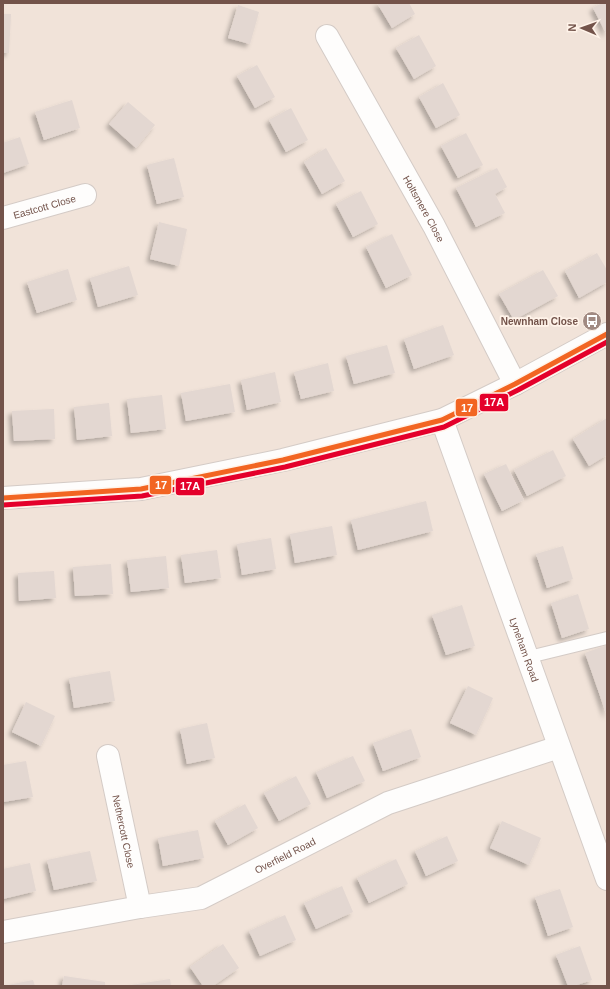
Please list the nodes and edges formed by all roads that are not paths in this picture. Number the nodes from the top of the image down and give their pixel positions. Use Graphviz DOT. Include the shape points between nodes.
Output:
graph roads {
  1 [pos="327,36"];
  2 [pos="85,195"];
  3 [pos="3,218"];
  4 [pos="607,334"];
  5 [pos="516,384"];
  6 [pos="442,420"];
  7 [pos="3,498"];
  8 [pos="607,638"];
  9 [pos="529,657"];
  10 [pos="559,747"];
  11 [pos="108,756"];
  12 [pos="607,879"];
  13 [pos="140,907"];
  14 [pos="3,932"];
  1 -- 5 [label="street, Holtsmere Close" via="434,226"];
  2 -- 3 [label="street, Eastcott Close"];
  4 -- 5 [label="street"];
  5 -- 6 [label="street"];
  6 -- 7 [label="street" via="283,460 141,489"];
  6 -- 9 [label="street, Lyneham Road"];
  8 -- 9 [label="lane"];
  9 -- 10 [label="street, Lyneham Road"];
  10 -- 12 [label="street, Lyneham Road"];
  10 -- 13 [label="street, Overfield Road" via="388,803 201,898"];
  11 -- 13 [label="street, Nethercott Close"];
  13 -- 14 [label="street, Overfield Road"];
}
